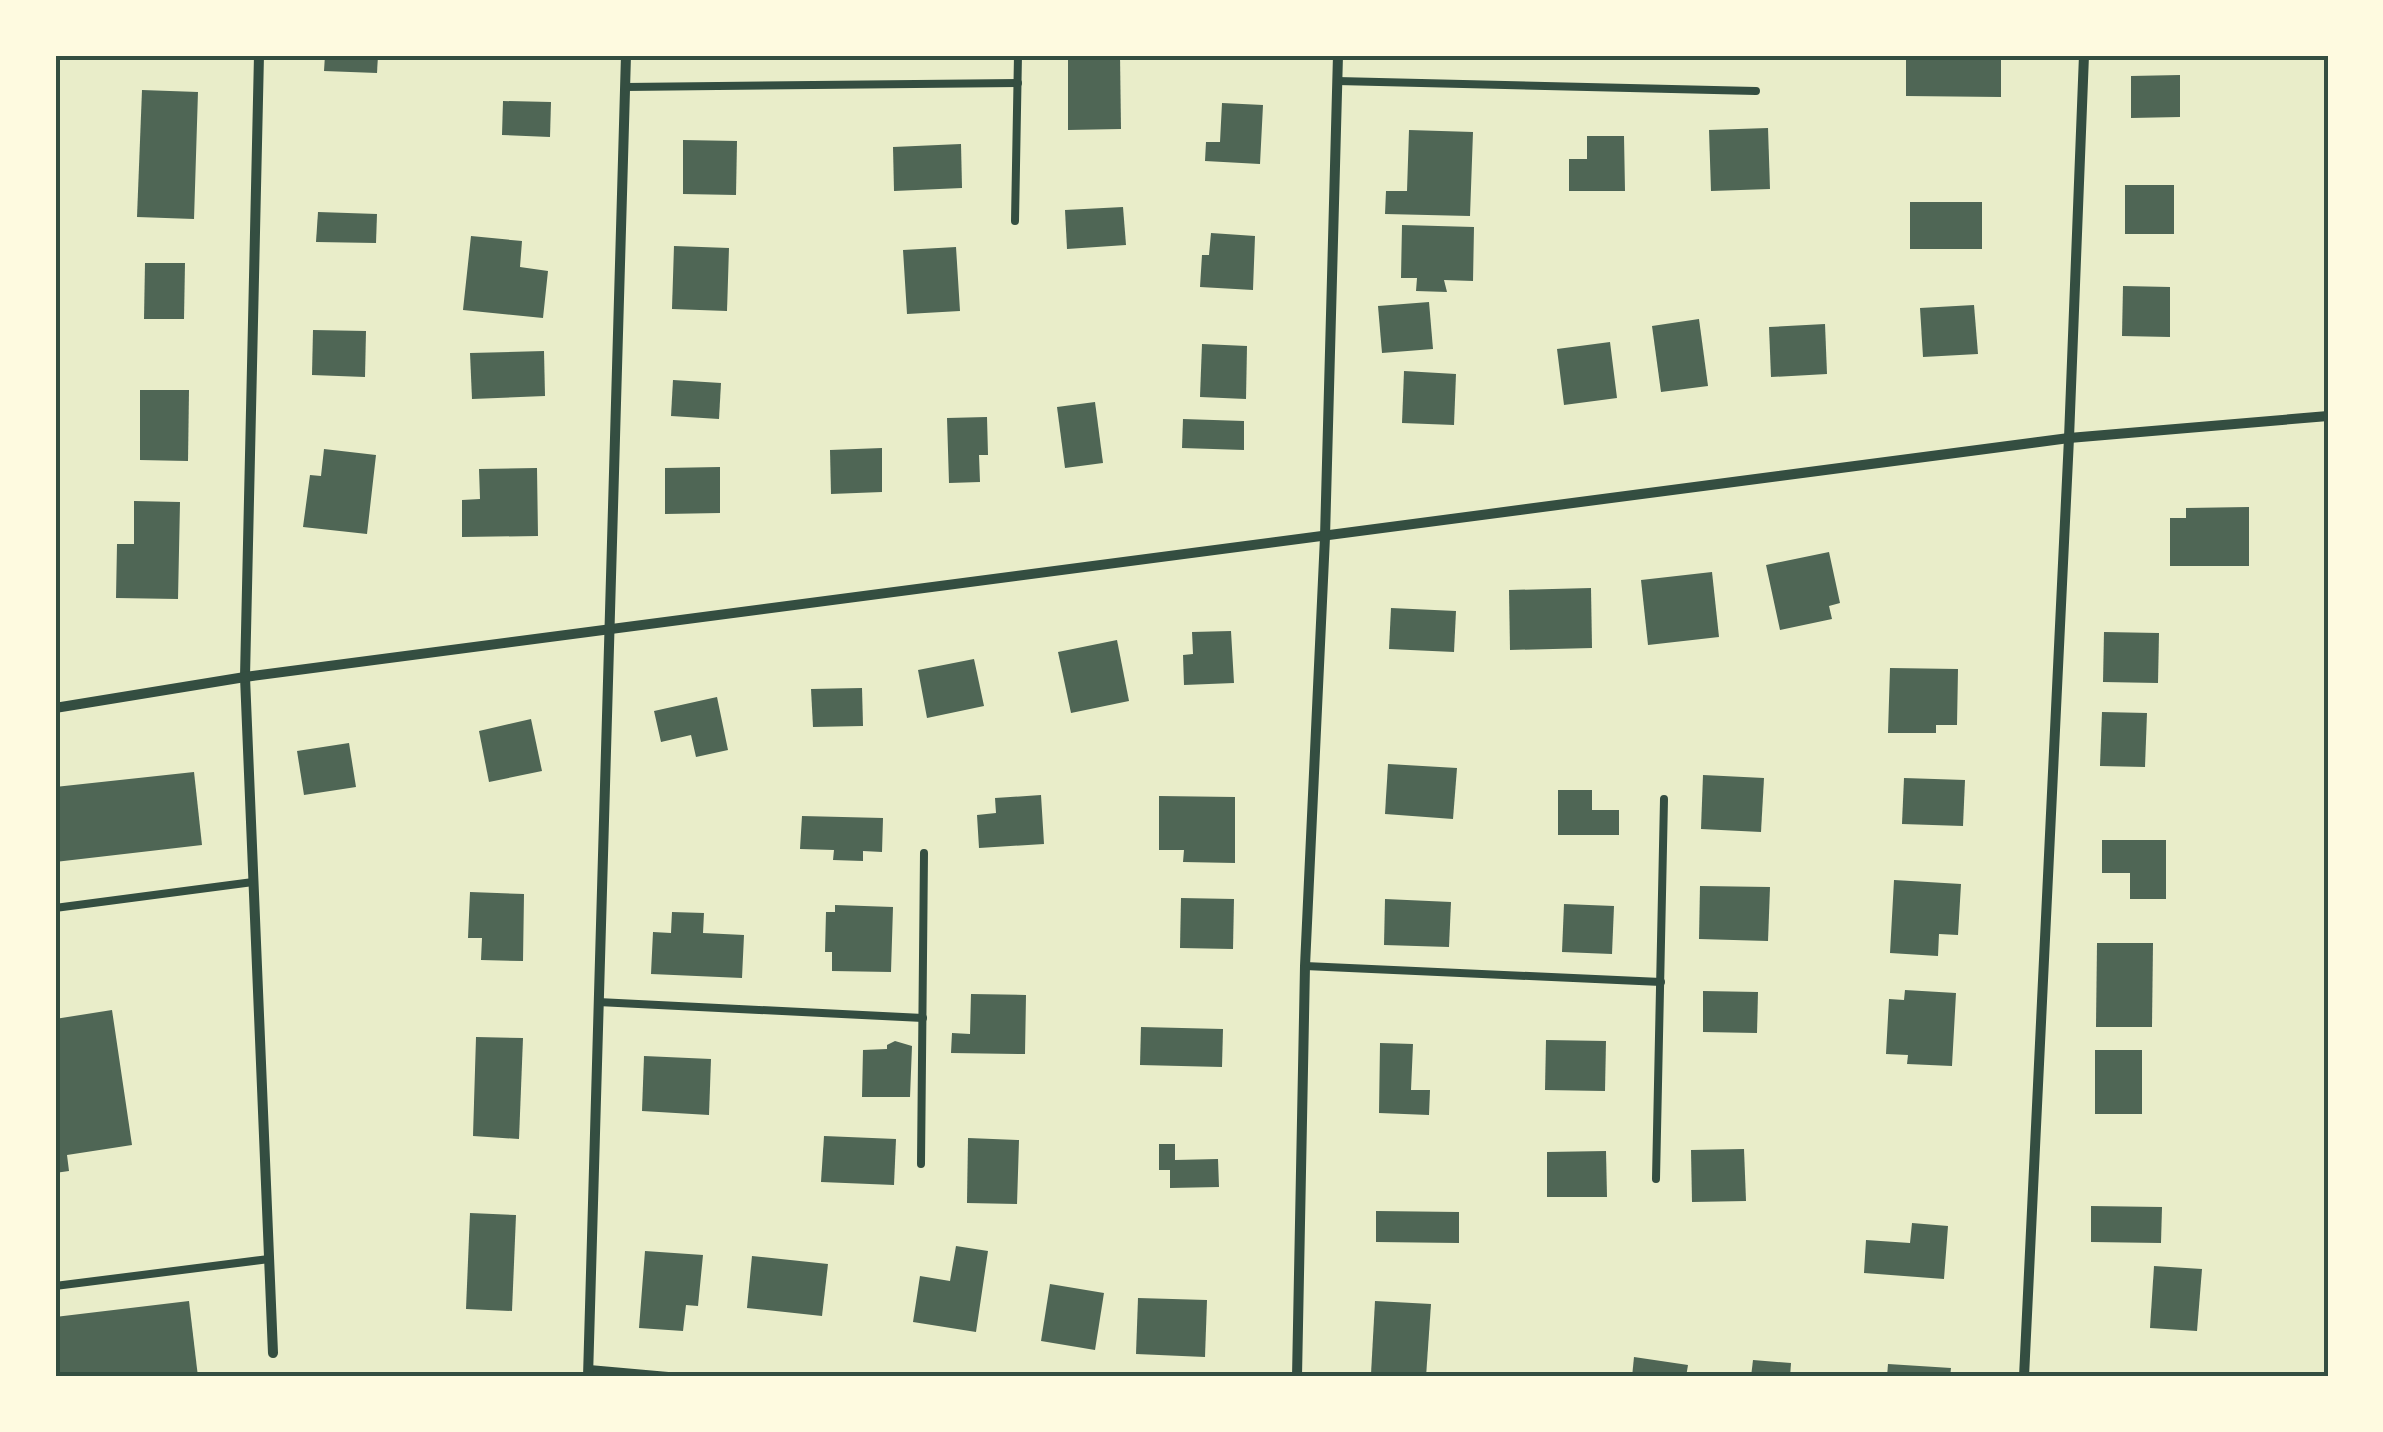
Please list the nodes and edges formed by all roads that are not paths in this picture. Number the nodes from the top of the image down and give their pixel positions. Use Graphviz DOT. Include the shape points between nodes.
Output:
graph roads {
  1 [pos="259,55"];
  2 [pos="626,55"];
  3 [pos="1018,55"];
  4 [pos="1338,55"];
  5 [pos="2084,55"];
  6 [pos="1337,81"];
  7 [pos="1018,83"];
  8 [pos="625,87"];
  9 [pos="1756,91"];
  10 [pos="1015,221"];
  11 [pos="2328,416"];
  12 [pos="2069,438"];
  13 [pos="1325,537"];
  14 [pos="608,630"];
  15 [pos="245,678"];
  16 [pos="55,708"];
  17 [pos="1664,799"];
  18 [pos="924,852"];
  19 [pos="254,882"];
  20 [pos="55,908"];
  21 [pos="1305,966"];
  22 [pos="1661,982"];
  23 [pos="598,1002"];
  24 [pos="922,1018"];
  25 [pos="921,1164"];
  26 [pos="1656,1179"];
  27 [pos="269,1259"];
  28 [pos="55,1286"];
  29 [pos="273,1353"];
  30 [pos="588,1373"];
  31 [pos="668,1377"];
  32 [pos="1297,1377"];
  33 [pos="2024,1377"];
  1 -- 15 [label="street"];
  2 -- 8 [label="street"];
  3 -- 7 [label="lane"];
  4 -- 6 [label="street"];
  5 -- 12 [label="street"];
  6 -- 9 [label="lane"];
  6 -- 13 [label="street"];
  7 -- 8 [label="lane"];
  7 -- 10 [label="lane"];
  8 -- 14 [label="street"];
  11 -- 12 [label="street"];
  12 -- 13 [label="street"];
  12 -- 33 [label="street"];
  13 -- 14 [label="street"];
  13 -- 21 [label="street"];
  14 -- 15 [label="street"];
  14 -- 23 [label="street"];
  15 -- 16 [label="street"];
  15 -- 19 [label="street"];
  17 -- 22 [label="lane"];
  18 -- 24 [label="lane"];
  19 -- 20 [label="lane"];
  19 -- 27 [label="street"];
  21 -- 22 [label="lane"];
  21 -- 32 [label="street"];
  22 -- 26 [label="lane"];
  23 -- 24 [label="lane"];
  23 -- 30 [label="street"];
  24 -- 25 [label="lane"];
  27 -- 28 [label="lane"];
  27 -- 29 [label="street"];
  30 -- 31 [label="street"];
}
